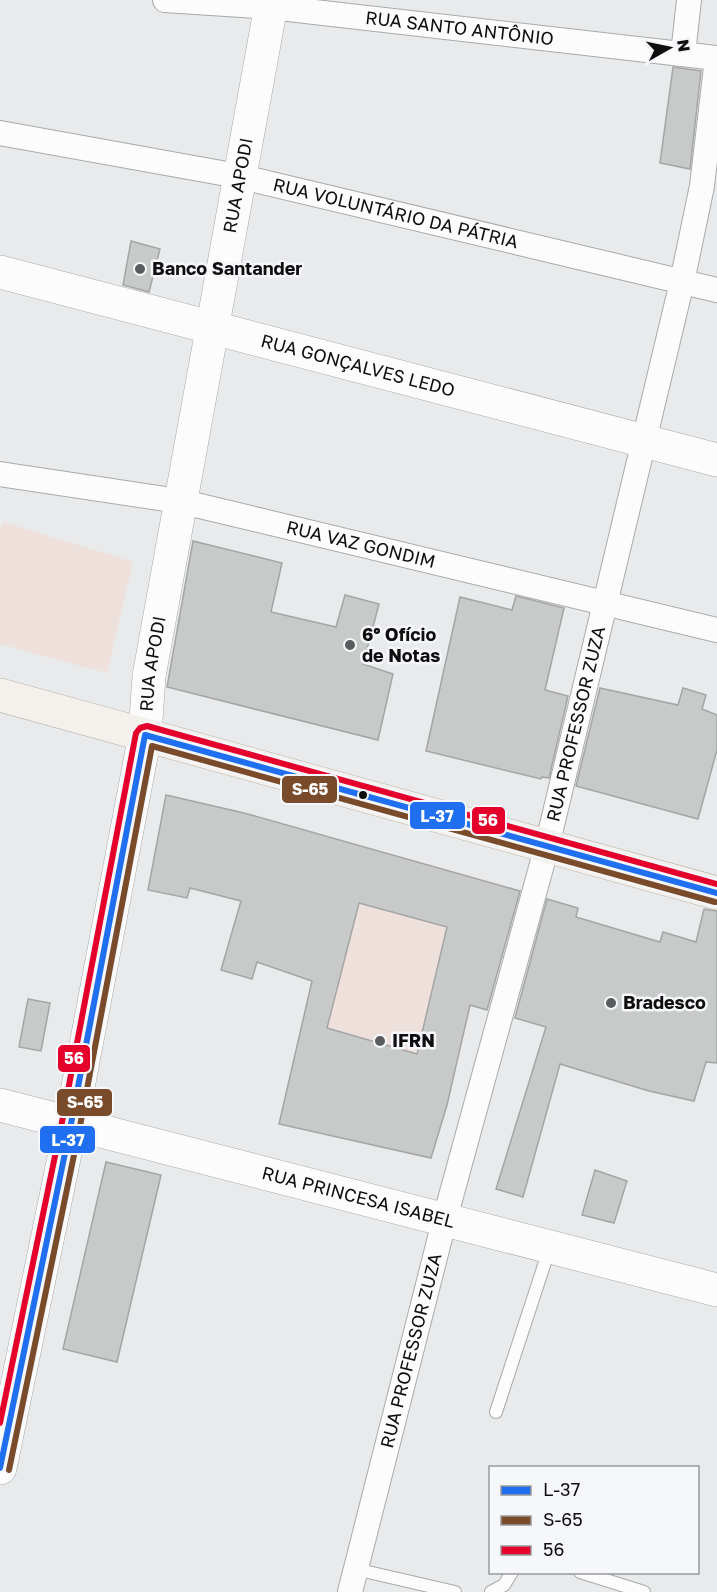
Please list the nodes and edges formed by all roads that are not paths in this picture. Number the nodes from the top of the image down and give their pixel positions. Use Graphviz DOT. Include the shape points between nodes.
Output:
graph roads {
  1 [pos="165,0"];
  2 [pos="689,0"];
  3 [pos="271,3"];
  4 [pos="683,54"];
  5 [pos="717,58"];
  6 [pos="0,133"];
  7 [pos="238,176"];
  8 [pos="0,272"];
  9 [pos="682,282"];
  10 [pos="717,290"];
  11 [pos="211,327"];
  12 [pos="643,442"];
  13 [pos="717,460"];
  14 [pos="0,474"];
  15 [pos="179,501"];
  16 [pos="605,602"];
  17 [pos="717,630"];
  18 [pos="0,695"];
  19 [pos="145,735"];
  20 [pos="547,846"];
  21 [pos="717,893"];
  22 [pos="0,1105"];
  23 [pos="71,1124"];
  24 [pos="445,1218"];
  25 [pos="550,1246"];
  26 [pos="717,1290"];
  27 [pos="496,1412"];
  28 [pos="0,1468"];
  29 [pos="511,1574"];
  30 [pos="586,1574"];
  31 [pos="353,1581"];
  32 [pos="455,1592"];
  33 [pos="491,1592"];
  34 [pos="644,1592"];
  1 -- 3 [label="street, RUA SANTO ANTÔNIO"];
  2 -- 4 [label="street"];
  3 -- 4 [label="street, RUA SANTO ANTÔNIO"];
  3 -- 7 [label="street, RUA APODI"];
  4 -- 5 [label="street, RUA SANTO ANTÔNIO"];
  5 -- 9 [label="street, RUA PROFESSOR ZUZA" via="702,186"];
  6 -- 7 [label="street, RUA VOLUNTÁRIO DA PÁTRIA"];
  7 -- 9 [label="street, RUA VOLUNTÁRIO DA PÁTRIA"];
  7 -- 11 [label="street, RUA APODI"];
  8 -- 11 [label="street, RUA GONÇALVES LEDO"];
  9 -- 10 [label="street, RUA VOLUNTÁRIO DA PÁTRIA"];
  9 -- 12 [label="street, RUA PROFESSOR ZUZA"];
  11 -- 12 [label="street, RUA GONÇALVES LEDO"];
  11 -- 15 [label="street, RUA APODI"];
  12 -- 13 [label="street, RUA GONÇALVES LEDO"];
  12 -- 16 [label="street, RUA PROFESSOR ZUZA"];
  14 -- 15 [label="street, RUA VAZ GONDIM"];
  15 -- 16 [label="street, RUA VAZ GONDIM"];
  15 -- 19 [label="street, RUA APODI" via="149,676"];
  16 -- 17 [label="street, RUA VAZ GONDIM"];
  16 -- 20 [label="street, RUA PROFESSOR ZUZA"];
  18 -- 19 [label="main road"];
  19 -- 20 [label="main road"];
  19 -- 23 [label="street, RUA APODI"];
  20 -- 21 [label="main road"];
  20 -- 24 [label="street, RUA PROFESSOR ZUZA"];
  22 -- 23 [label="street, RUA PRINCESA ISABEL"];
  23 -- 24 [label="street, RUA PRINCESA ISABEL"];
  23 -- 28 [label="street, RUA APODI"];
  24 -- 25 [label="street, RUA PRINCESA ISABEL"];
  24 -- 31 [label="street, RUA PROFESSOR ZUZA"];
  25 -- 26 [label="street, RUA PRINCESA ISABEL"];
  25 -- 27 [label="lane"];
  29 -- 33 [label="lane" via="504,1585"];
  30 -- 34 [label="lane"];
  31 -- 32 [label="lane"];
}
